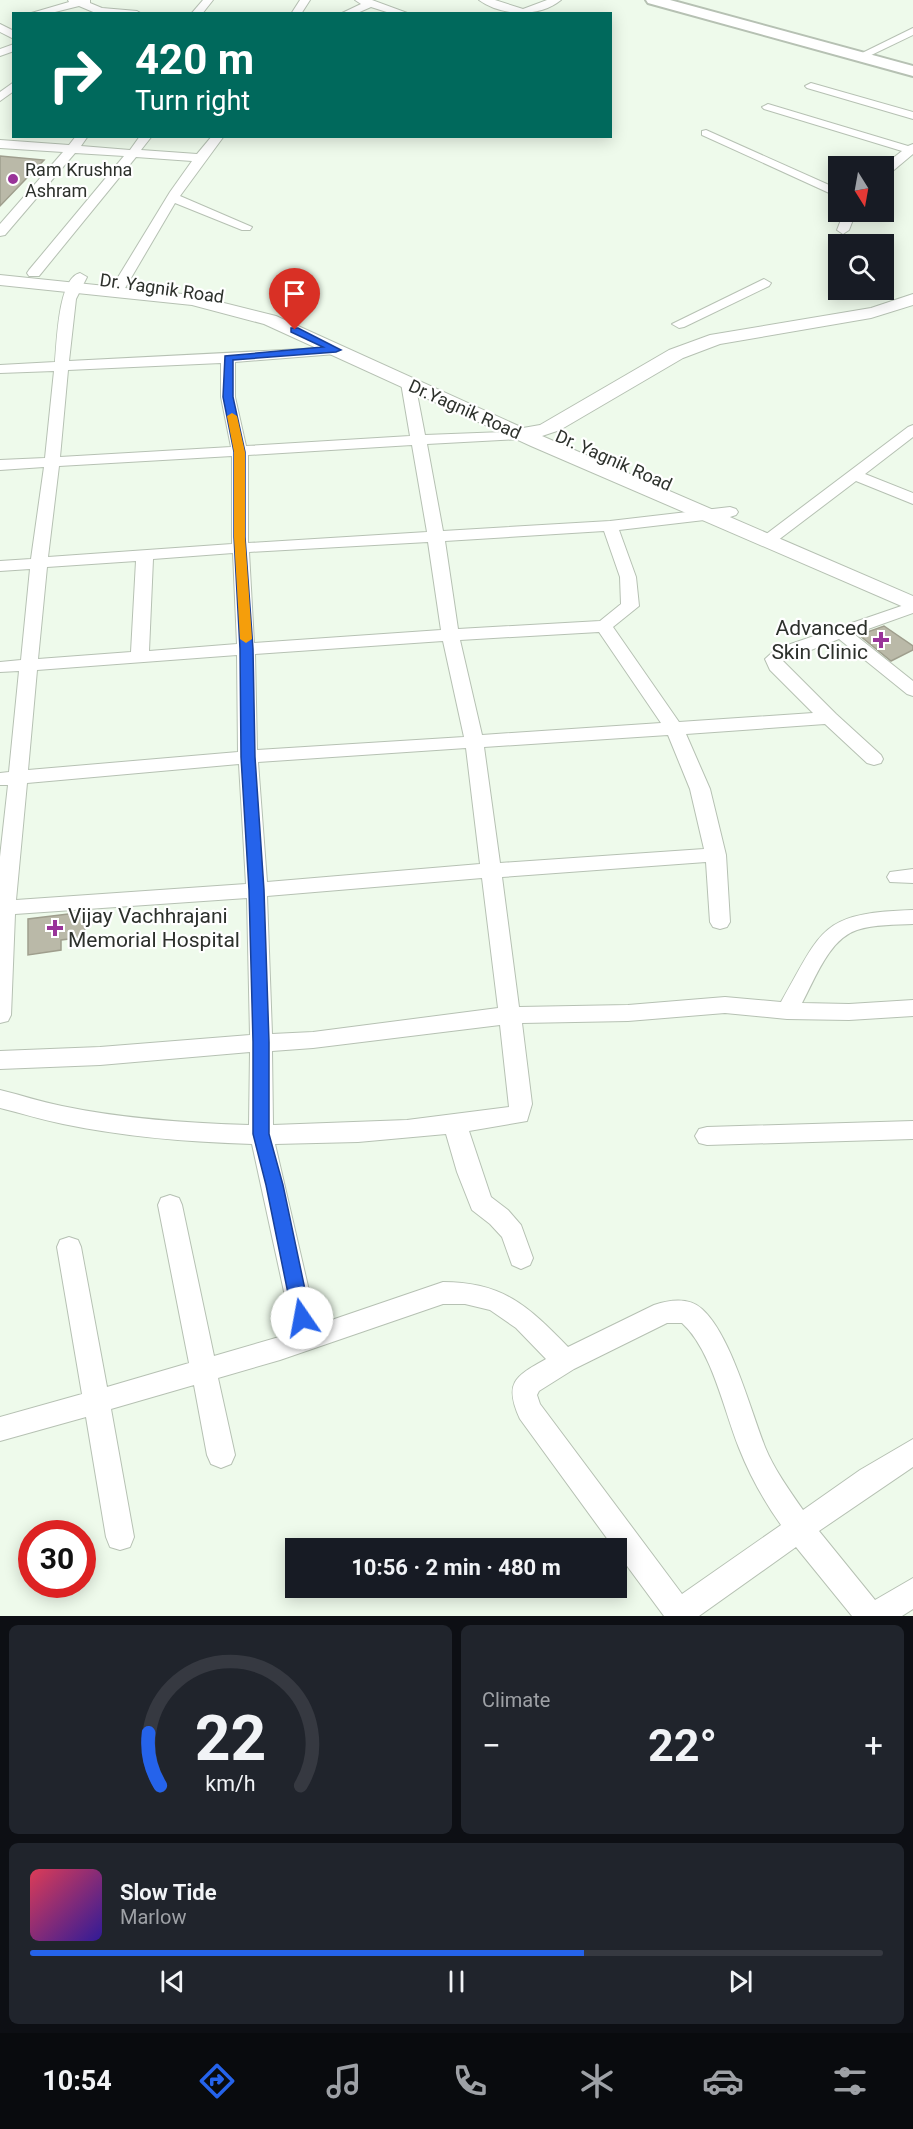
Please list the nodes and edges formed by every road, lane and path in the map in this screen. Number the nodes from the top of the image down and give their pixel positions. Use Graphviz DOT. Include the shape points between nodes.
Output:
graph roads {
  1 [pos="208,0"];
  2 [pos="360,0"];
  3 [pos="484,0"];
  4 [pos="556,0"];
  5 [pos="653,0"];
  6 [pos="684,0"];
  7 [pos="372,3"];
  8 [pos="84,5"];
  9 [pos="44,12"];
  10 [pos="125,12"];
  11 [pos="198,12"];
  12 [pos="350,12"];
  13 [pos="399,12"];
  14 [pos="518,12"];
  15 [pos="524,12"];
  16 [pos="913,32"];
  17 [pos="865,54"];
  18 [pos="913,63"];
  19 [pos="913,71"];
  20 [pos="811,86"];
  21 [pos="12,87"];
  22 [pos="0,98"];
  23 [pos="768,107"];
  24 [pos="913,116"];
  25 [pos="706,133"];
  26 [pos="81,138"];
  27 [pos="145,138"];
  28 [pos="217,138"];
  29 [pos="10,142"];
  30 [pos="70,149"];
  31 [pos="912,149"];
  32 [pos="132,154"];
  33 [pos="200,158"];
  34 [pos="894,164"];
  35 [pos="828,188"];
  36 [pos="172,198"];
  37 [pos="846,222"];
  38 [pos="246,227"];
  39 [pos="843,230"];
  40 [pos="0,232"];
  41 [pos="0,270"];
  42 [pos="34,273"];
  43 [pos="0,280"];
  44 [pos="76,282"];
  45 [pos="764,283"];
  46 [pos="119,286"];
  47 [pos="911,302"];
  48 [pos="679,324"];
  49 [pos="336,350"];
  50 [pos="228,358"];
  51 [pos="62,366"];
  52 [pos="0,369"];
  53 [pos="408,383"];
  54 [pos="545,430"];
  55 [pos="913,430"];
  56 [pos="520,434"];
  57 [pos="417,442"];
  58 [pos="240,452"];
  59 [pos="52,462"];
  60 [pos="0,465"];
  61 [pos="854,475"];
  62 [pos="913,499"];
  63 [pos="730,512"];
  64 [pos="706,515"];
  65 [pos="610,526"];
  66 [pos="773,536"];
  67 [pos="436,537"];
  68 [pos="240,548"];
  69 [pos="145,554"];
  70 [pos="39,563"];
  71 [pos="0,566"];
  72 [pos="913,588"];
  73 [pos="913,605"];
  74 [pos="604,626"];
  75 [pos="841,632"];
  76 [pos="450,634"];
  77 [pos="246,649"];
  78 [pos="140,658"];
  79 [pos="29,664"];
  80 [pos="0,667"];
  81 [pos="913,690"];
  82 [pos="829,718"];
  83 [pos="674,728"];
  84 [pos="474,741"];
  85 [pos="248,757"];
  86 [pos="874,759"];
  87 [pos="19,778"];
  88 [pos="0,779"];
  89 [pos="716,855"];
  90 [pos="490,871"];
  91 [pos="257,890"];
  92 [pos="3,908"];
  93 [pos="913,917"];
  94 [pos="720,922"];
  95 [pos="913,1008"];
  96 [pos="787,1011"];
  97 [pos="511,1015"];
  98 [pos="0,1016"];
  99 [pos="261,1042"];
  100 [pos="0,1060"];
  101 [pos="0,1099"];
  102 [pos="455,1124"];
  103 [pos="913,1130"];
  104 [pos="261,1134"];
  105 [pos="707,1136"];
  106 [pos="170,1205"];
  107 [pos="69,1247"];
  108 [pos="521,1258"];
  109 [pos="307,1340"];
  110 [pos="565,1361"];
  111 [pos="204,1371"];
  112 [pos="96,1403"];
  113 [pos="0,1429"];
  114 [pos="913,1452"];
  115 [pos="221,1455"];
  116 [pos="800,1527"];
  117 [pos="120,1537"];
  118 [pos="913,1592"];
  119 [pos="681,1614"];
  120 [pos="870,1616"];
  121 [pos="877,1616"];
  1 -- 11 [label="street"];
  2 -- 7 [label="street"];
  3 -- 14 [label="street"];
  4 -- 15 [label="street"];
  5 -- 17 [label="main road"];
  6 -- 17 [label="main road"];
  7 -- 12 [label="street"];
  7 -- 13 [label="street"];
  8 -- 9 [label="street"];
  8 -- 10 [label="street"];
  16 -- 17 [label="street"];
  17 -- 18 [label="main road"];
  17 -- 19 [label="main road"];
  20 -- 24 [label="street"];
  21 -- 22 [label="street"];
  23 -- 31 [label="street"];
  25 -- 35 [label="street"];
  26 -- 30 [label="street"];
  27 -- 32 [label="street"];
  28 -- 33 [label="street"];
  29 -- 30 [label="street"];
  30 -- 32 [label="street"];
  30 -- 40 [label="street"];
  31 -- 34 [label="street"];
  32 -- 33 [label="street"];
  32 -- 42 [label="street"];
  33 -- 36 [label="street"];
  36 -- 38 [label="street"];
  36 -- 46 [label="street"];
  37 -- 39 [label="street"];
  41 -- 42 [label="street, Dr. Yagnik Road"];
  42 -- 44 [label="street, Dr. Yagnik Road"];
  43 -- 44 [label="street, Dr.Yagnik Road"];
  44 -- 46 [label="street, Dr.Yagnik Road"];
  44 -- 51 [label="street" via="67,311"];
  45 -- 48 [label="street"];
  46 -- 49 [label="street, Dr.Yagnik Road" via="234,309 270,320"];
  46 -- 54 [label="street, Dr. Yagnik Road" via="180,288 278,308"];
  47 -- 54 [label="street" via="871,313 698,344"];
  49 -- 50 [label="street"];
  49 -- 53 [label="street, Dr.Yagnik Road"];
  50 -- 51 [label="street"];
  50 -- 58 [label="street" via="228,397"];
  51 -- 52 [label="street"];
  51 -- 59 [label="street"];
  53 -- 56 [label="street, Dr.Yagnik Road"];
  53 -- 57 [label="street"];
  54 -- 56 [label="street"];
  54 -- 63 [label="street, Dr. Yagnik Road"];
  55 -- 61 [label="street"];
  56 -- 57 [label="street"];
  56 -- 64 [label="street, Dr.Yagnik Road"];
  57 -- 58 [label="street"];
  57 -- 67 [label="street"];
  58 -- 59 [label="street"];
  58 -- 68 [label="street"];
  59 -- 60 [label="street"];
  59 -- 70 [label="street"];
  61 -- 62 [label="street"];
  61 -- 66 [label="street"];
  63 -- 64 [label="street"];
  63 -- 66 [label="street, Dr. Yagnik Road"];
  64 -- 65 [label="street"];
  64 -- 66 [label="street, Dr.Yagnik Road"];
  65 -- 67 [label="street"];
  65 -- 74 [label="street" via="628,577 630,606"];
  66 -- 72 [label="street, Dr. Yagnik Road"];
  66 -- 73 [label="street, Dr.Yagnik Road"];
  67 -- 68 [label="street"];
  67 -- 76 [label="street"];
  68 -- 69 [label="street"];
  68 -- 77 [label="street"];
  69 -- 70 [label="street"];
  69 -- 78 [label="street"];
  70 -- 71 [label="street"];
  70 -- 79 [label="street"];
  73 -- 75 [label="street"];
  74 -- 76 [label="street"];
  74 -- 83 [label="street"];
  75 -- 81 [label="street"];
  75 -- 82 [label="street" via="774,659 776,666"];
  76 -- 77 [label="street"];
  76 -- 84 [label="street"];
  77 -- 78 [label="street"];
  77 -- 85 [label="street"];
  78 -- 79 [label="street"];
  79 -- 80 [label="street"];
  79 -- 87 [label="street"];
  82 -- 83 [label="street"];
  82 -- 86 [label="street"];
  83 -- 84 [label="street"];
  83 -- 89 [label="street" via="699,789"];
  84 -- 85 [label="street"];
  84 -- 90 [label="street"];
  85 -- 87 [label="street"];
  85 -- 91 [label="street"];
  87 -- 88 [label="street"];
  87 -- 92 [label="street"];
  89 -- 90 [label="street"];
  89 -- 94 [label="street"];
  90 -- 91 [label="street"];
  90 -- 97 [label="street"];
  91 -- 92 [label="street"];
  91 -- 99 [label="street"];
  92 -- 98 [label="street"];
  93 -- 96 [label="street" via="878,919 840,929 829,938"];
  95 -- 96 [label="street"];
  96 -- 97 [label="street" via="725,1005 628,1013"];
  97 -- 99 [label="street" via="313,1040"];
  97 -- 102 [label="street" via="522,1104 519,1115"];
  99 -- 100 [label="street"];
  99 -- 104 [label="street"];
  101 -- 104 [label="street" via="63,1115 154,1128"];
  102 -- 104 [label="street" via="401,1130"];
  102 -- 108 [label="street" via="481,1203 512,1232"];
  103 -- 105 [label="street"];
  104 -- 109 [label="street"];
  106 -- 111 [label="street"];
  107 -- 112 [label="street"];
  109 -- 110 [label="street" via="443,1293 466,1291 488,1296 514,1310"];
  109 -- 111 [label="street"];
  110 -- 116 [label="street" via="663,1313 691,1314 705,1332 762,1469"];
  110 -- 119 [label="street" via="528,1383 524,1395 529,1410"];
  111 -- 112 [label="street"];
  111 -- 115 [label="street"];
  112 -- 113 [label="street"];
  112 -- 117 [label="street"];
  114 -- 116 [label="street"];
  116 -- 119 [label="street"];
  116 -- 120 [label="street"];
  118 -- 121 [label="street"];
}
